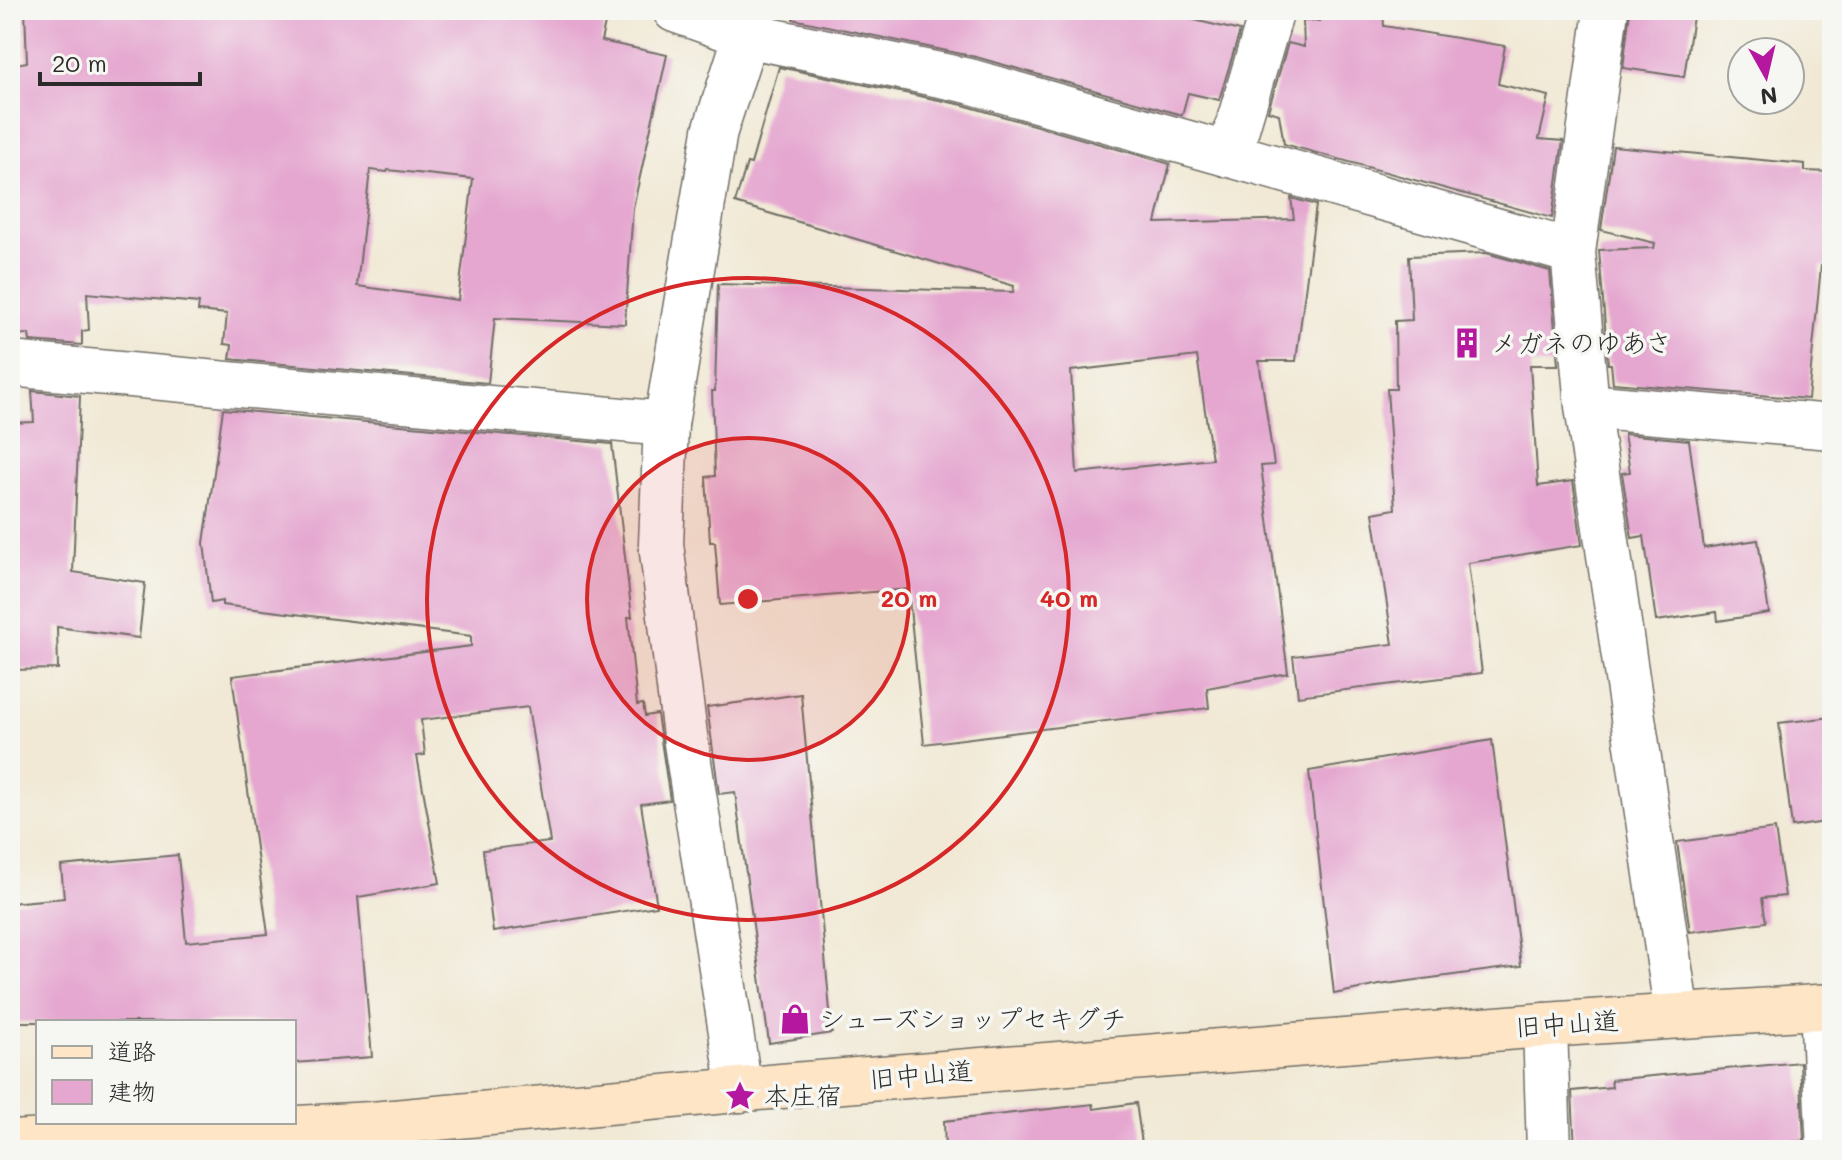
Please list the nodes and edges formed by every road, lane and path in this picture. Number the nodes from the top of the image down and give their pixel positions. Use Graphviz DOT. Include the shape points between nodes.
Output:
graph roads {
  1 [pos="675,10"];
  2 [pos="1272,10"];
  3 [pos="1606,10"];
  4 [pos="750,22"];
  5 [pos="1229,155"];
  6 [pos="1573,252"];
  7 [pos="10,364"];
  8 [pos="1587,406"];
  9 [pos="666,424"];
  10 [pos="1832,427"];
  11 [pos="1827,1007"];
  12 [pos="1677,1016"];
  13 [pos="1545,1025"];
  14 [pos="740,1090"];
  15 [pos="10,1143"];
  16 [pos="1549,1150"];
  17 [pos="1829,1150"];
  1 -- 4 [label="street"];
  2 -- 5 [label="street"];
  3 -- 6 [label="street"];
  4 -- 5 [label="street"];
  4 -- 9 [label="street" via="715,131"];
  5 -- 6 [label="street"];
  6 -- 8 [label="street"];
  7 -- 9 [label="street"];
  8 -- 10 [label="street"];
  8 -- 12 [label="street"];
  9 -- 14 [label="street" via="661,544"];
  11 -- 12 [label="main road, 旧中山道"];
  11 -- 17 [label="street"];
  12 -- 13 [label="main road, 旧中山道"];
  13 -- 14 [label="main road, 旧中山道"];
  13 -- 16 [label="street"];
  14 -- 15 [label="main road, 旧中山道" via="372,1124"];
}
